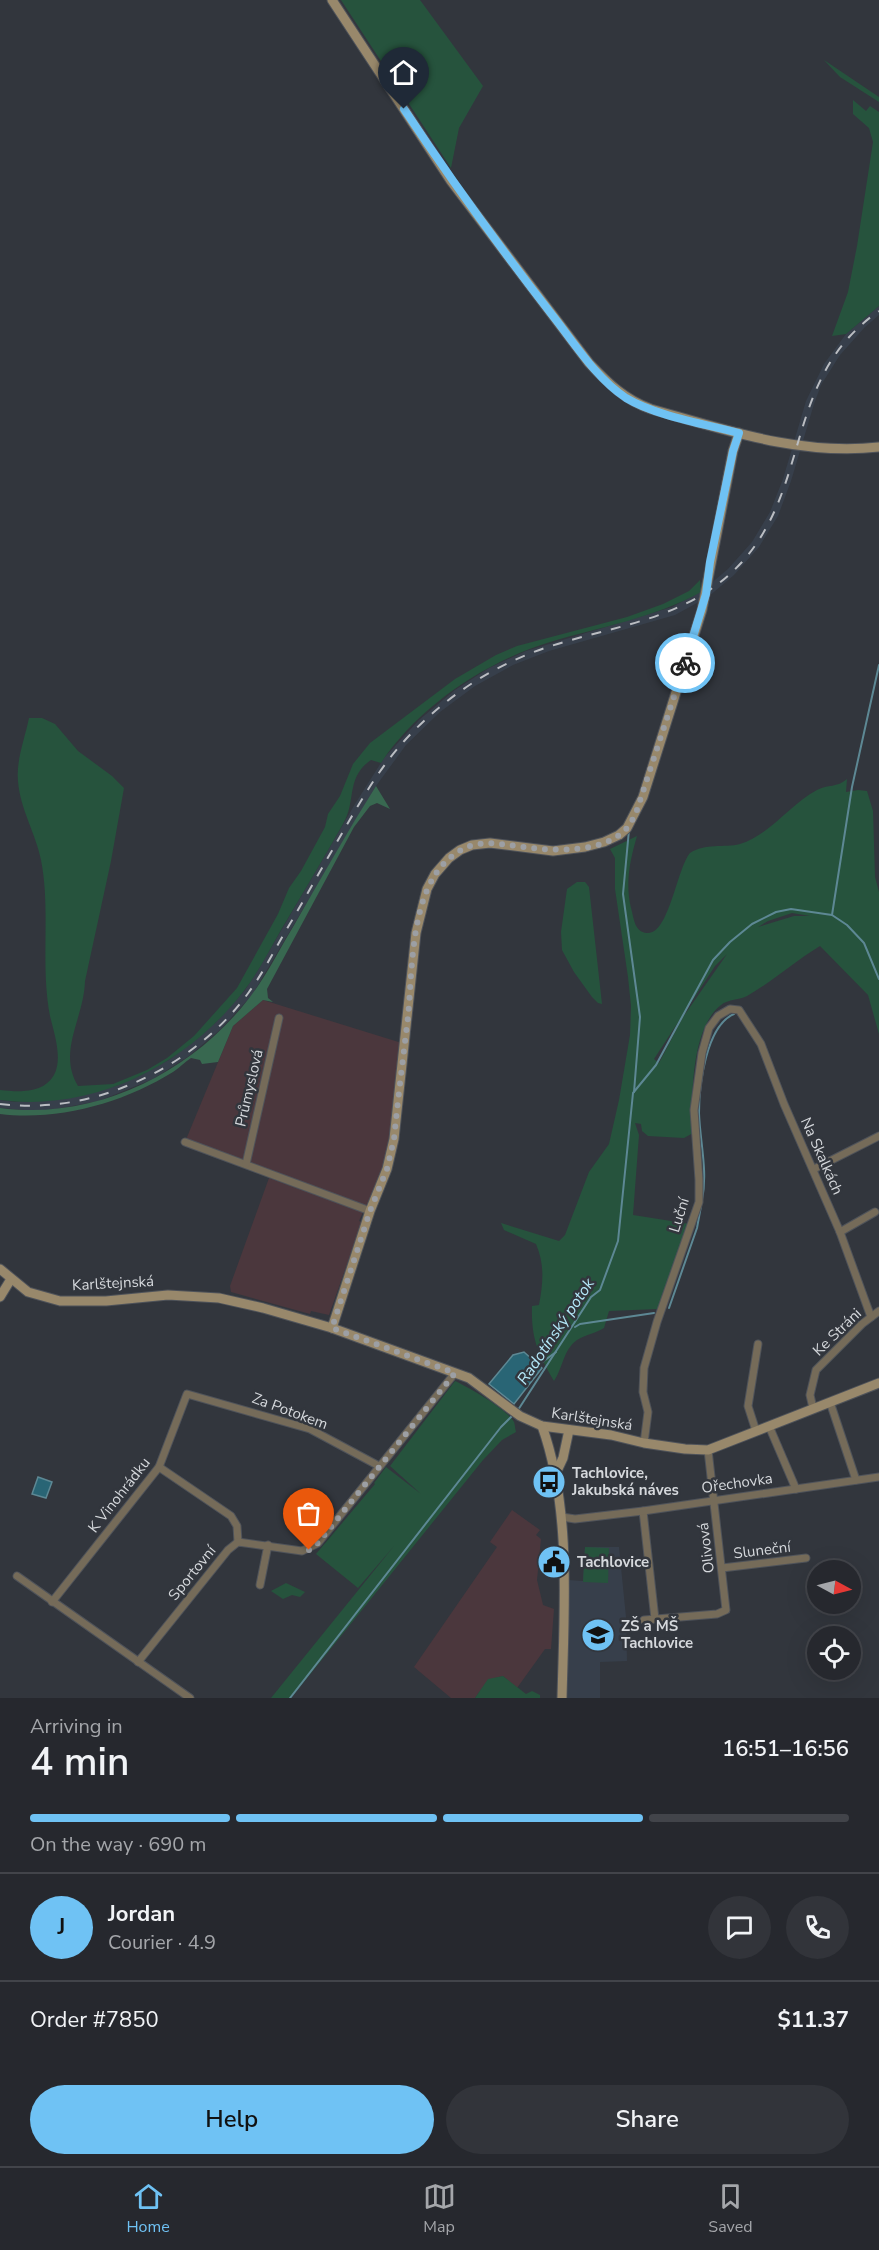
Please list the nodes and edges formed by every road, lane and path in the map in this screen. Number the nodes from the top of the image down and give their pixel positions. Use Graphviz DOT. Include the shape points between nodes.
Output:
graph roads {
  1 [pos="332,0"];
  2 [pos="739,433"];
  3 [pos="879,447"];
  4 [pos="739,1010"];
  5 [pos="279,1018"];
  6 [pos="879,1136"];
  7 [pos="185,1142"];
  8 [pos="246,1164"];
  9 [pos="814,1169"];
  10 [pos="370,1211"];
  11 [pos="875,1212"];
  12 [pos="840,1232"];
  13 [pos="0,1269"];
  14 [pos="11,1279"];
  15 [pos="0,1297"];
  16 [pos="879,1311"];
  17 [pos="871,1317"];
  18 [pos="332,1328"];
  19 [pos="758,1344"];
  20 [pos="455,1373"];
  21 [pos="879,1383"];
  22 [pos="187,1394"];
  23 [pos="830,1402"];
  24 [pos="813,1408"];
  25 [pos="542,1426"];
  26 [pos="769,1426"];
  27 [pos="568,1430"];
  28 [pos="756,1431"];
  29 [pos="644,1443"];
  30 [pos="708,1450"];
  31 [pos="379,1466"];
  32 [pos="159,1467"];
  33 [pos="555,1474"];
  34 [pos="879,1477"];
  35 [pos="856,1480"];
  36 [pos="796,1489"];
  37 [pos="714,1500"];
  38 [pos="643,1511"];
  39 [pos="562,1517"];
  40 [pos="238,1542"];
  41 [pos="268,1545"];
  42 [pos="806,1558"];
  43 [pos="722,1568"];
  44 [pos="17,1576"];
  45 [pos="260,1584"];
  46 [pos="52,1602"];
  47 [pos="655,1619"];
  48 [pos="644,1620"];
  49 [pos="138,1662"];
  50 [pos="190,1698"];
  51 [pos="562,1698"];
  1 -- 2 [label="street" via="452,181 594,369 636,404"];
  2 -- 3 [label="street" via="814,448"];
  2 -- 10 [label="street" via="702,610 636,813 627,828 585,848 553,851 490,843 472,845 449,858 435,874 422,903 416,933 394,1139"];
  4 -- 9 [label="street, Na Skalkách" via="761,1044"];
  4 -- 29 [label="street, Luční" via="730,1009 718,1017 702,1053 694,1110 699,1202 644,1368 643,1392 648,1412"];
  5 -- 8 [label="street, Průmyslová"];
  6 -- 9 [label="street"];
  7 -- 8 [label="street"];
  8 -- 10 [label="street"];
  9 -- 12 [label="street, Na Skalkách"];
  10 -- 18 [label="street"];
  11 -- 12 [label="street"];
  12 -- 17 [label="street, Na Skalkách"];
  13 -- 14 [label="street, Karlštejnská"];
  14 -- 15 [label="street"];
  14 -- 18 [label="street, Karlštejnská" via="28,1292 60,1301 168,1295 219,1298"];
  16 -- 17 [label="street, Ke Stráni"];
  17 -- 24 [label="street, Ke Stráni" via="816,1370 810,1395"];
  18 -- 20 [label="street, Karlštejnská"];
  19 -- 28 [label="street" via="748,1406"];
  20 -- 25 [label="street, Karlštejnská" via="469,1378 520,1416"];
  20 -- 31 [label="street, Sportovní"];
  21 -- 23 [label="street, Karlštejnská"];
  22 -- 31 [label="street, Za Potokem" via="310,1429"];
  22 -- 32 [label="street, K Vinohrádku"];
  23 -- 24 [label="street, Karlštejnská"];
  23 -- 35 [label="street"];
  24 -- 26 [label="street, Karlštejnská"];
  25 -- 27 [label="street, Karlštejnská"];
  25 -- 33 [label="street"];
  26 -- 28 [label="street, Karlštejnská"];
  26 -- 36 [label="street"];
  27 -- 29 [label="street, Karlštejnská"];
  27 -- 33 [label="street"];
  28 -- 30 [label="street, Karlštejnská"];
  29 -- 30 [label="street, Karlštejnská"];
  30 -- 37 [label="street, Olivová"];
  31 -- 41 [label="street, Sportovní" via="318,1543 302,1551"];
  32 -- 40 [label="street" via="231,1516 237,1526"];
  32 -- 46 [label="street, K Vinohrádku"];
  33 -- 39 [label="street"];
  34 -- 35 [label="street, Ořechovka"];
  35 -- 36 [label="street, Ořechovka"];
  36 -- 37 [label="street, Ořechovka"];
  37 -- 38 [label="street, Ořechovka"];
  37 -- 43 [label="street, Olivová"];
  38 -- 39 [label="street, Ořechovka"];
  38 -- 47 [label="street"];
  39 -- 51 [label="street"];
  40 -- 41 [label="street, Sportovní"];
  40 -- 49 [label="street, Sportovní"];
  41 -- 45 [label="street"];
  42 -- 43 [label="street, Sluneční"];
  43 -- 47 [label="street, Olivová" via="727,1608 724,1613"];
  44 -- 46 [label="street"];
  46 -- 49 [label="street"];
  47 -- 48 [label="street"];
  49 -- 50 [label="street"];
}
